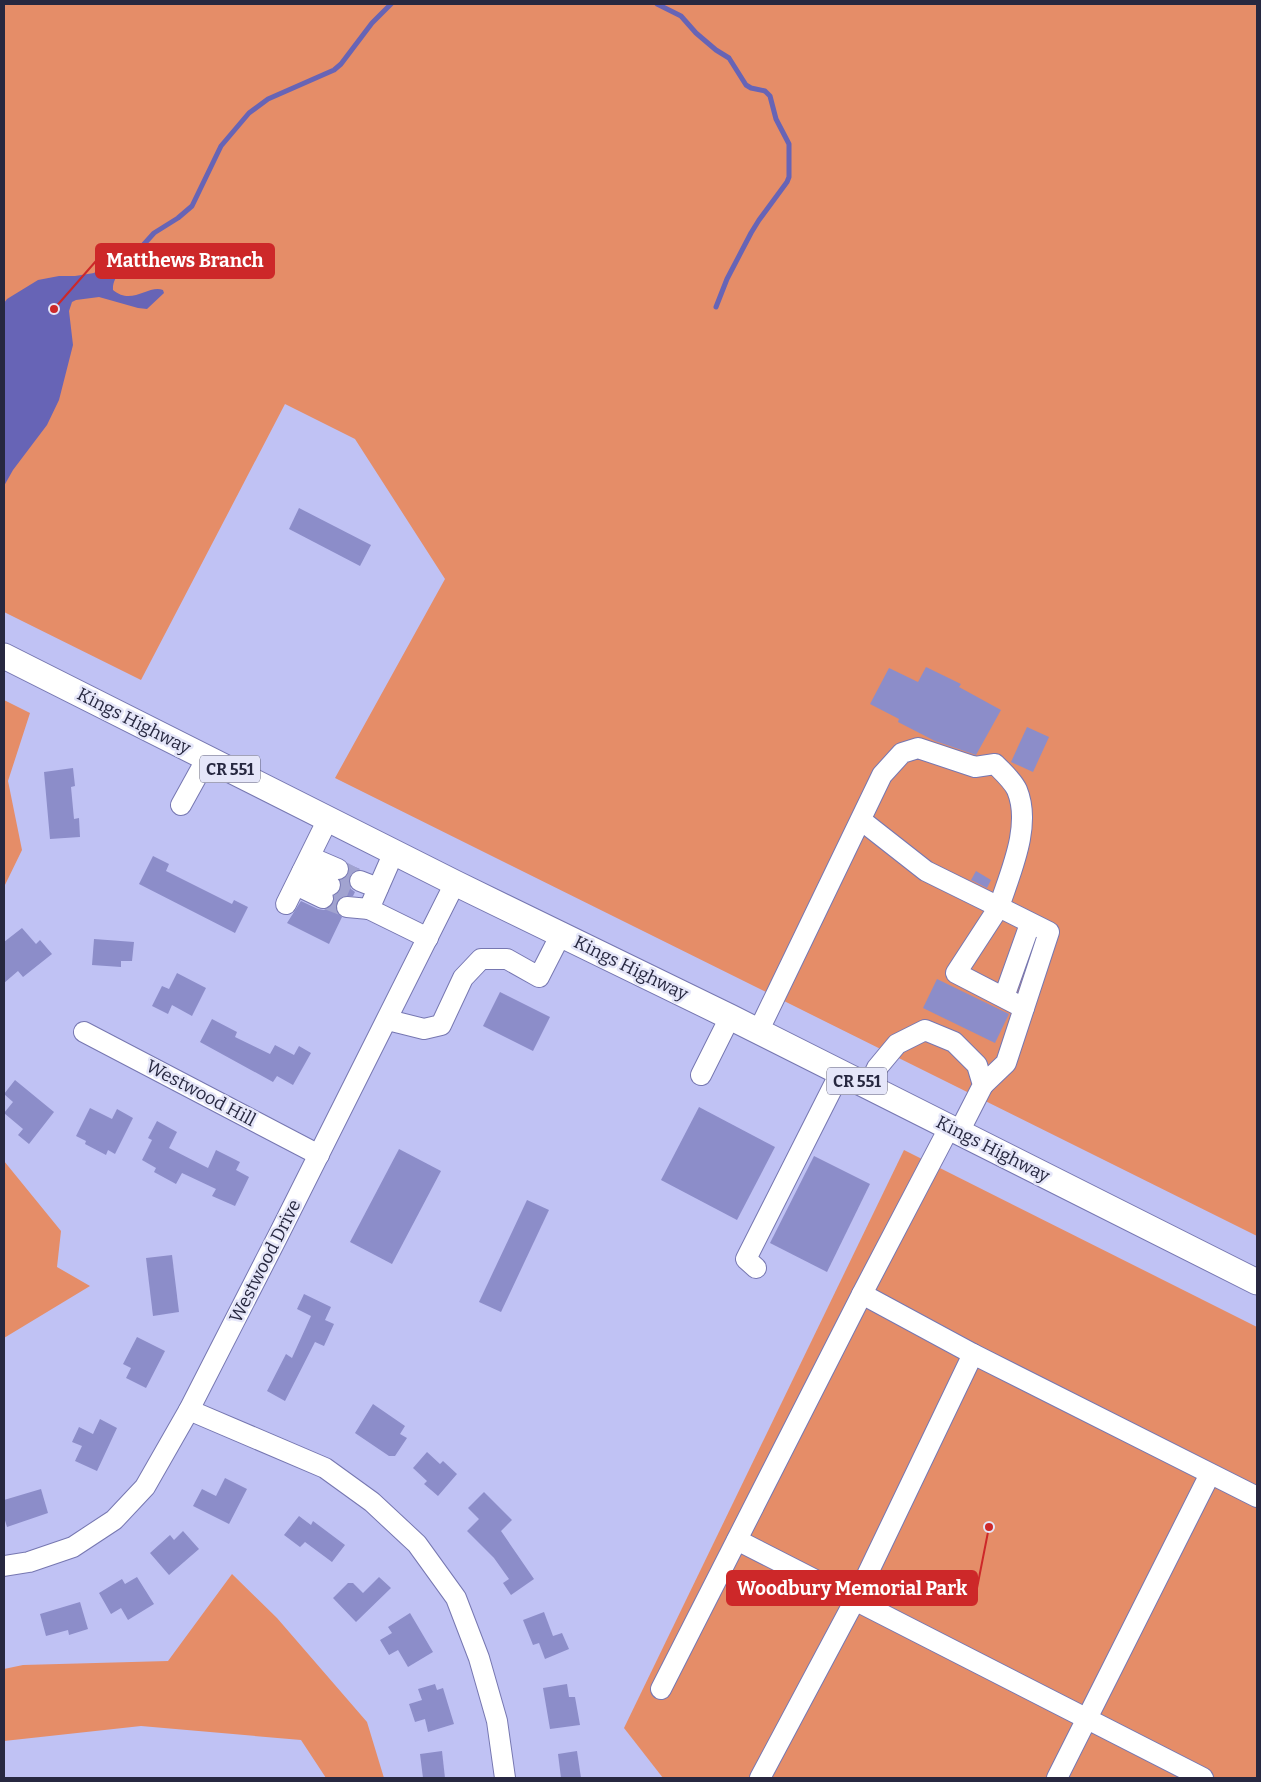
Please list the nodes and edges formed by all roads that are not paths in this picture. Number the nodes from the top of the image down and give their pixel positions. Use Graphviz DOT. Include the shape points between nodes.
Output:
graph roads {
  1 [pos="4,656"];
  2 [pos="206,758"];
  3 [pos="181,805"];
  4 [pos="328,819"];
  5 [pos="861,820"];
  6 [pos="394,852"];
  7 [pos="303,871"];
  8 [pos="455,883"];
  9 [pos="286,904"];
  10 [pos="999,907"];
  11 [pos="1030,924"];
  12 [pos="561,934"];
  13 [pos="428,938"];
  14 [pos="1004,997"];
  15 [pos="1024,1008"];
  16 [pos="730,1017"];
  17 [pos="388,1020"];
  18 [pos="84,1032"];
  19 [pos="758,1032"];
  20 [pos="840,1073"];
  21 [pos="701,1075"];
  22 [pos="983,1085"];
  23 [pos="868,1087"];
  24 [pos="954,1130"];
  25 [pos="319,1154"];
  26 [pos="756,1268"];
  27 [pos="1257,1282"];
  28 [pos="862,1294"];
  29 [pos="973,1354"];
  30 [pos="189,1410"];
  31 [pos="1210,1474"];
  32 [pos="1257,1498"];
  33 [pos="737,1540"];
  34 [pos="4,1566"];
  35 [pos="855,1600"];
  36 [pos="661,1689"];
  37 [pos="1087,1718"];
  38 [pos="505,1778"];
  39 [pos="760,1778"];
  40 [pos="1057,1778"];
  41 [pos="1203,1778"];
  1 -- 2 [label="main road, Kings Highway / CR 551"];
  2 -- 3 [label="street"];
  2 -- 4 [label="main road, Kings Highway / CR 551"];
  4 -- 6 [label="main road, Kings Highway / CR 551"];
  4 -- 7 [label="street"];
  5 -- 10 [label="street" via="926,871"];
  5 -- 10 [label="street" via="882,775 902,753 918,748 975,767 995,764 1016,788 1023,808 1022,831"];
  5 -- 19 [label="street"];
  6 -- 8 [label="main road, Kings Highway / CR 551"];
  6 -- 13 [label="street" via="363,897"];
  7 -- 7 [label="street" via="330,884"];
  7 -- 9 [label="street"];
  8 -- 12 [label="main road, Kings Highway / CR 551"];
  8 -- 13 [label="street, Westwood Drive"];
  10 -- 11 [label="street"];
  10 -- 14 [label="street" via="956,972"];
  11 -- 14 [label="street"];
  11 -- 15 [label="street" via="1049,932"];
  12 -- 16 [label="main road, Kings Highway / CR 551"];
  12 -- 17 [label="street" via="539,977 507,959 481,959 464,978 441,1025 424,1030"];
  13 -- 17 [label="street, Westwood Drive"];
  14 -- 15 [label="street"];
  15 -- 22 [label="street" via="1006,1063"];
  16 -- 19 [label="main road, Kings Highway / CR 551"];
  16 -- 21 [label="street"];
  17 -- 25 [label="street, Westwood Drive"];
  18 -- 25 [label="street, Westwood Hill"];
  19 -- 20 [label="main road, Kings Highway / CR 551"];
  20 -- 23 [label="main road, Kings Highway / CR 551"];
  20 -- 26 [label="street" via="746,1259"];
  22 -- 23 [label="street" via="977,1065 954,1042 925,1030 897,1044 877,1068"];
  22 -- 24 [label="street"];
  23 -- 24 [label="main road, Kings Highway / CR 551"];
  24 -- 27 [label="main road, Kings Highway / CR 551"];
  24 -- 28 [label="street"];
  25 -- 30 [label="street, Westwood Drive"];
  28 -- 29 [label="street"];
  28 -- 33 [label="street"];
  29 -- 31 [label="street"];
  29 -- 35 [label="street"];
  30 -- 34 [label="street, Westwood Drive" via="145,1488 114,1520 73,1547 29,1562"];
  30 -- 38 [label="street" via="325,1468 372,1502 417,1544 456,1598 479,1658 497,1721"];
  31 -- 32 [label="street"];
  31 -- 37 [label="street"];
  33 -- 35 [label="street"];
  33 -- 36 [label="street"];
  35 -- 37 [label="street"];
  35 -- 39 [label="street"];
  37 -- 40 [label="street"];
  37 -- 41 [label="street"];
}
